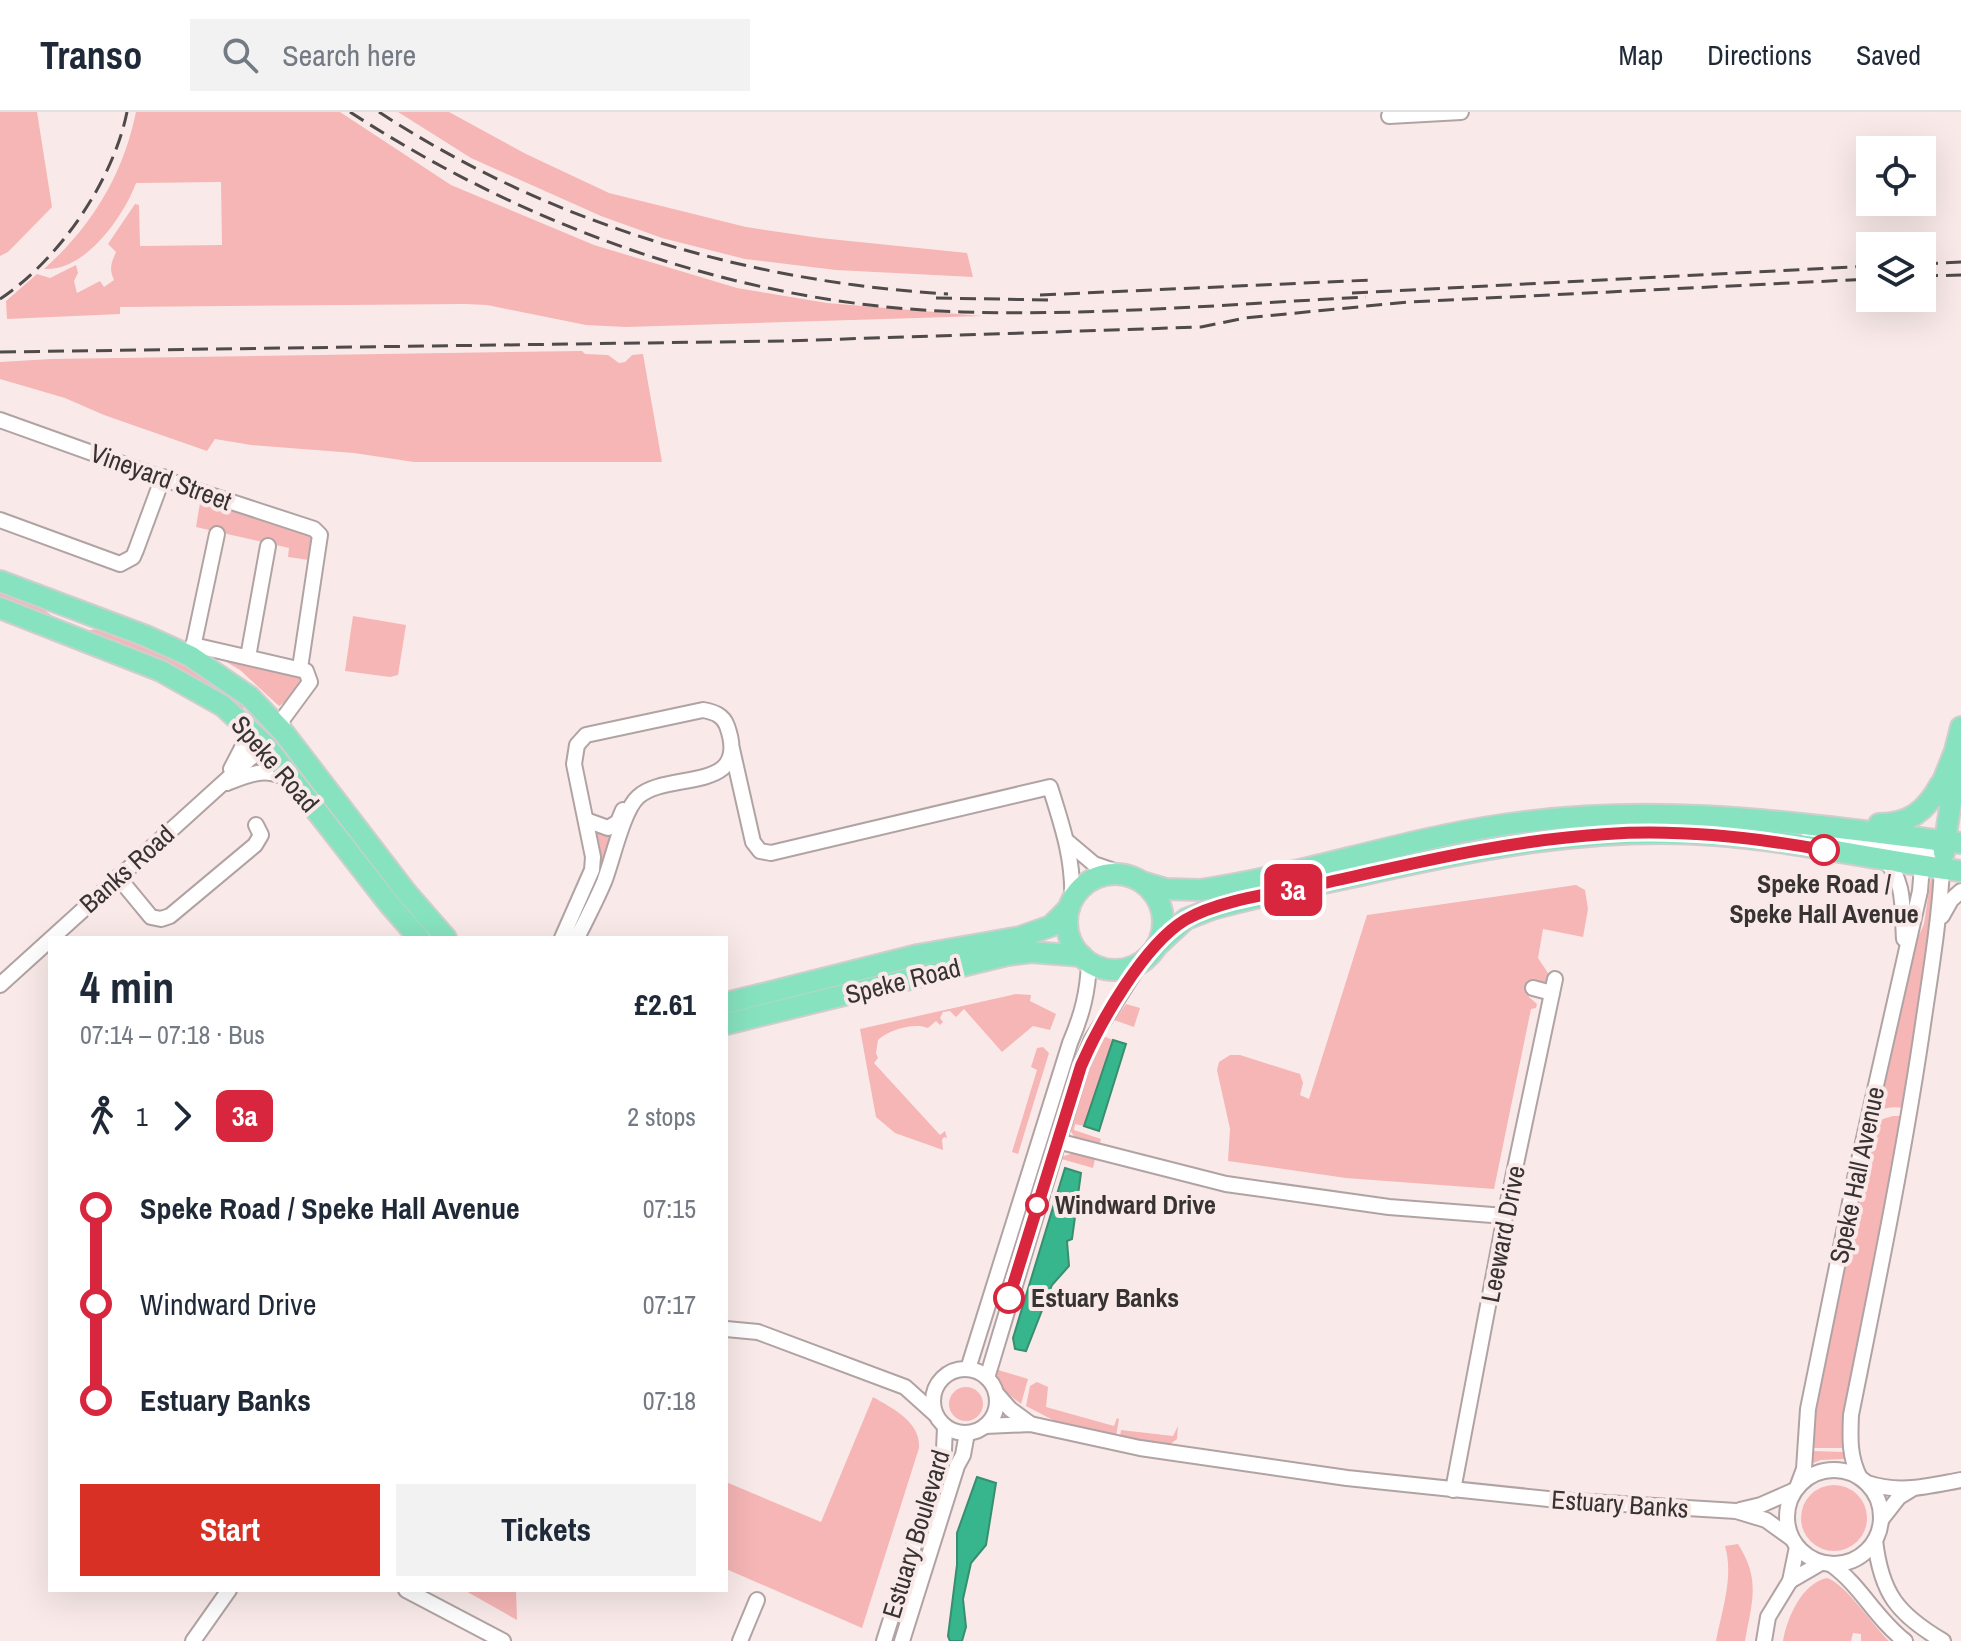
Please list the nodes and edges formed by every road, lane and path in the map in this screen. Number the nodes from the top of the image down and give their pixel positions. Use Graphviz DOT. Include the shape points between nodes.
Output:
graph roads {
  1 [pos="1461,112"];
  2 [pos="1389,116"];
  3 [pos="0,420"];
  4 [pos="163,477"];
  5 [pos="0,520"];
  6 [pos="217,534"];
  7 [pos="268,546"];
  8 [pos="0,581"];
  9 [pos="0,608"];
  10 [pos="192,651"];
  11 [pos="248,657"];
  12 [pos="300,668"];
  13 [pos="243,724"];
  14 [pos="1961,727"];
  15 [pos="284,733"];
  16 [pos="731,744"];
  17 [pos="265,745"];
  18 [pos="717,774"];
  19 [pos="739,778"];
  20 [pos="294,782"];
  21 [pos="1947,783"];
  22 [pos="219,786"];
  23 [pos="1961,803"];
  24 [pos="630,807"];
  25 [pos="586,820"];
  26 [pos="1787,821"];
  27 [pos="256,825"];
  28 [pos="1487,838"];
  29 [pos="1068,842"];
  30 [pos="1943,855"];
  31 [pos="1884,860"];
  32 [pos="118,877"];
  33 [pos="1134,878"];
  34 [pos="1961,891"];
  35 [pos="1071,905"];
  36 [pos="1937,932"];
  37 [pos="53,936"];
  38 [pos="417,936"];
  39 [pos="444,936"];
  40 [pos="563,936"];
  41 [pos="578,936"];
  42 [pos="48,941"];
  43 [pos="1158,945"];
  44 [pos="1905,955"];
  45 [pos="1086,959"];
  46 [pos="1141,962"];
  47 [pos="0,985"];
  48 [pos="1533,988"];
  49 [pos="728,1002"];
  50 [pos="728,1024"];
  51 [pos="1057,1141"];
  52 [pos="1505,1216"];
  53 [pos="728,1329"];
  54 [pos="968,1369"];
  55 [pos="987,1378"];
  56 [pos="937,1385"];
  57 [pos="905,1387"];
  58 [pos="996,1393"];
  59 [pos="935,1414"];
  60 [pos="1030,1424"];
  61 [pos="985,1426"];
  62 [pos="945,1427"];
  63 [pos="967,1433"];
  64 [pos="1863,1480"];
  65 [pos="1961,1480"];
  66 [pos="1797,1488"];
  67 [pos="1913,1489"];
  68 [pos="1453,1490"];
  69 [pos="1736,1511"];
  70 [pos="1881,1520"];
  71 [pos="1875,1540"];
  72 [pos="1794,1543"];
  73 [pos="1827,1564"];
  74 [pos="1790,1581"];
  75 [pos="228,1592"];
  76 [pos="410,1592"];
  77 [pos="757,1600"];
  78 [pos="193,1641"];
  79 [pos="503,1641"];
  80 [pos="740,1641"];
  81 [pos="884,1641"];
  82 [pos="902,1641"];
  83 [pos="1764,1641"];
  84 [pos="1905,1641"];
  85 [pos="1943,1641"];
  1 -- 2 [label="street"];
  3 -- 4 [label="street, Vineyard Street"];
  4 -- 5 [label="street" via="133,557 120,564"];
  4 -- 12 [label="street, Vineyard Street" via="320,535"];
  6 -- 10 [label="street"];
  7 -- 11 [label="street"];
  8 -- 10 [label="highway, Speke Road"];
  9 -- 13 [label="highway, Speke Road" via="161,671 223,706"];
  10 -- 11 [label="street, Speke Road"];
  10 -- 15 [label="highway, Speke Road" via="250,697"];
  11 -- 12 [label="street, Speke Road"];
  12 -- 15 [label="street, Speke Road" via="310,682 282,720"];
  13 -- 17 [label="highway, Speke Road"];
  13 -- 22 [label="street, Banks Road" via="239,757"];
  14 -- 21 [label="highway"];
  15 -- 17 [label="highway"];
  15 -- 39 [label="highway, Speke Road"];
  16 -- 18 [label="street" via="730,758"];
  16 -- 19 [label="street"];
  16 -- 25 [label="street" via="723,719 703,710 586,735 577,745 574,764"];
  17 -- 20 [label="highway, Speke Road"];
  17 -- 22 [label="street, Banks Road"];
  18 -- 19 [label="street"];
  18 -- 24 [label="street" via="652,789"];
  19 -- 29 [label="street" via="753,842 760,851 771,853 1050,787"];
  20 -- 22 [label="street, Banks Road" via="258,771"];
  20 -- 38 [label="highway, Speke Road"];
  21 -- 23 [label="highway"];
  21 -- 26 [label="highway" via="1923,810 1903,822"];
  21 -- 30 [label="highway"];
  22 -- 32 [label="street, Banks Road"];
  24 -- 25 [label="street" via="608,828"];
  24 -- 41 [label="street" via="604,883"];
  25 -- 40 [label="street" via="592,870"];
  26 -- 28 [label="highway" via="1629,813 1550,819"];
  26 -- 30 [label="highway"];
  27 -- 32 [label="street" via="261,835 255,845 170,916 151,917"];
  28 -- 31 [label="highway" via="1668,833 1766,840"];
  28 -- 33 [label="highway" via="1212,889 1166,889"];
  28 -- 43 [label="highway" via="1212,909 1186,919"];
  29 -- 33 [label="street" via="1094,864"];
  29 -- 35 [label="street"];
  30 -- 31 [label="highway"];
  30 -- 36 [label="street, Speke Hall Avenue"];
  30 -- 44 [label="street, Speke Hall Avenue" via="1920,891"];
  31 -- 44 [label="street" via="1900,887"];
  32 -- 37 [label="street, Banks Road"];
  33 -- 35 [label="highway" via="1094,878"];
  33 -- 43 [label="highway" via="1160,904 1163,931"];
  34 -- 36 [label="street" via="1945,907"];
  35 -- 45 [label="highway" via="1069,934"];
  35 -- 49 [label="highway, Speke Road" via="1051,926 1020,937 918,955"];
  36 -- 64 [label="street, Speke Hall Avenue" via="1893,1210 1851,1415 1850,1450"];
  42 -- 47 [label="street, Banks Road"];
  43 -- 46 [label="highway"];
  44 -- 66 [label="street, Speke Hall Avenue" via="1808,1409 1804,1469"];
  45 -- 46 [label="highway" via="1115,970"];
  45 -- 50 [label="highway, Speke Road" via="1031,952 1007,955"];
  45 -- 54 [label="street" via="1083,1015"];
  46 -- 51 [label="street" via="1092,1039"];
  48 -- 52 [label="street, Leeward Drive" via="1554,986"];
  51 -- 52 [label="street" via="1226,1184 1389,1207"];
  51 -- 55 [label="street"];
  52 -- 68 [label="street, Leeward Drive"];
  53 -- 57 [label="street" via="758,1332"];
  54 -- 55 [label="street"];
  54 -- 56 [label="street" via="948,1374"];
  55 -- 58 [label="street"];
  56 -- 57 [label="street"];
  56 -- 59 [label="street"];
  57 -- 59 [label="street"];
  58 -- 60 [label="street, Estuary Banks"];
  58 -- 61 [label="street" via="995,1411"];
  59 -- 62 [label="street"];
  60 -- 61 [label="street, Estuary Banks"];
  60 -- 68 [label="street, Estuary Banks" via="1179,1455"];
  61 -- 63 [label="street"];
  62 -- 63 [label="street"];
  62 -- 81 [label="street, Estuary Boulevard" via="944,1450"];
  63 -- 82 [label="street, Estuary Boulevard"];
  64 -- 66 [label="street" via="1839,1470 1824,1471"];
  64 -- 67 [label="street" via="1882,1488"];
  64 -- 70 [label="street" via="1875,1494"];
  65 -- 67 [label="street"];
  66 -- 69 [label="street, Estuary Banks"];
  66 -- 72 [label="street" via="1786,1515"];
  67 -- 70 [label="street"];
  68 -- 69 [label="street, Estuary Banks"];
  69 -- 72 [label="street, Estuary Banks" via="1766,1520"];
  70 -- 71 [label="street"];
  71 -- 73 [label="street" via="1856,1559"];
  71 -- 85 [label="street" via="1887,1592"];
  72 -- 73 [label="street" via="1808,1557"];
  72 -- 74 [label="street"];
  73 -- 74 [label="street"];
  73 -- 84 [label="street" via="1847,1575 1878,1617"];
  74 -- 83 [label="street" via="1768,1617"];
  75 -- 78 [label="street"];
  76 -- 79 [label="street"];
  77 -- 80 [label="street"];
}
